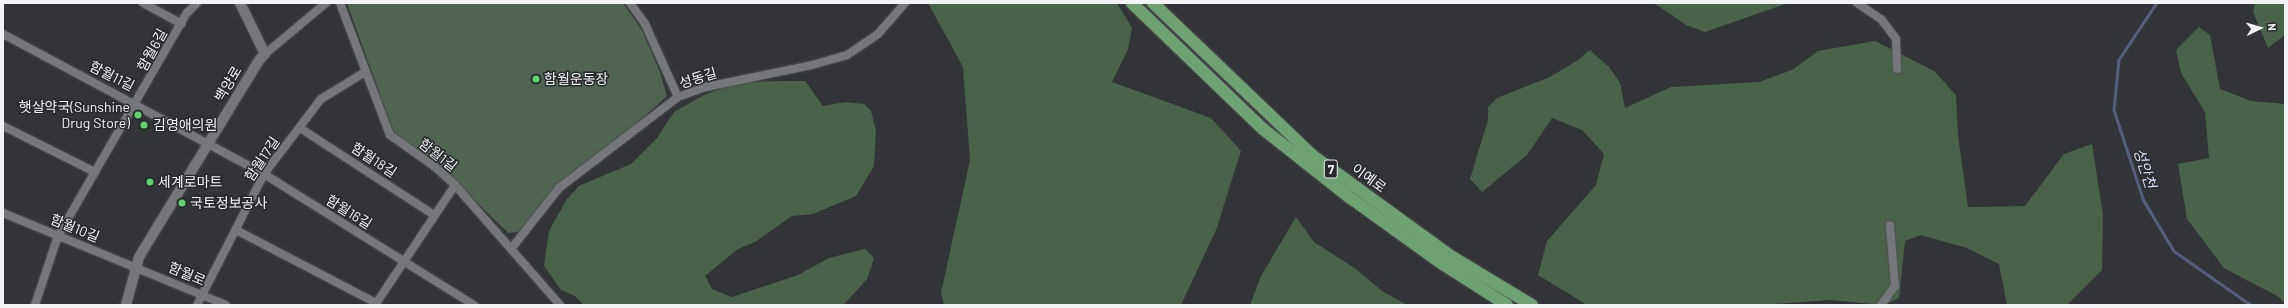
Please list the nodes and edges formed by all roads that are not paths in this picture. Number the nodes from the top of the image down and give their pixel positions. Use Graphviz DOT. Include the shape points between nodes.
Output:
graph roads {
  1 [pos="143,3"];
  2 [pos="197,3"];
  3 [pos="240,3"];
  4 [pos="326,3"];
  5 [pos="340,3"];
  6 [pos="630,3"];
  7 [pos="905,3"];
  8 [pos="1132,3"];
  9 [pos="1154,3"];
  10 [pos="1857,3"];
  11 [pos="182,24"];
  12 [pos="3,34"];
  13 [pos="265,54"];
  14 [pos="1896,69"];
  15 [pos="364,72"];
  16 [pos="678,97"];
  17 [pos="137,104"];
  18 [pos="3,126"];
  19 [pos="300,128"];
  20 [pos="208,143"];
  21 [pos="95,172"];
  22 [pos="264,174"];
  23 [pos="456,185"];
  24 [pos="3,213"];
  25 [pos="434,215"];
  26 [pos="1890,225"];
  27 [pos="236,230"];
  28 [pos="58,236"];
  29 [pos="511,249"];
  30 [pos="404,261"];
  31 [pos="137,267"];
  32 [pos="1510,293"];
  33 [pos="200,294"];
  34 [pos="376,304"];
  35 [pos="1505,304"];
  36 [pos="35,305"];
  37 [pos="126,305"];
  38 [pos="197,305"];
  39 [pos="226,305"];
  40 [pos="474,305"];
  41 [pos="560,305"];
  42 [pos="1532,305"];
  43 [pos="1536,305"];
  44 [pos="1881,305"];
  1 -- 11 [label="street"];
  2 -- 11 [label="street, 함월6길"];
  3 -- 13 [label="street"];
  4 -- 13 [label="street, 백양로"];
  5 -- 15 [label="street, 함월1길"];
  6 -- 16 [label="street" via="645,24"];
  7 -- 16 [label="street, 성동길" via="878,34 847,55 812,65 706,87"];
  8 -- 35 [label="highway, 이예로 / 7" via="1202,73 1269,134 1349,197 1440,263"];
  9 -- 32 [label="highway, 이예로 / 7" via="1312,155 1449,255"];
  10 -- 14 [label="street" via="1881,19 1896,39"];
  11 -- 17 [label="street, 함월6길"];
  12 -- 17 [label="street, 함월11길"];
  13 -- 20 [label="street, 백양로"];
  15 -- 19 [label="street, 함월17길" via="321,99"];
  15 -- 23 [label="street, 함월1길" via="390,135"];
  16 -- 29 [label="street, 성동길" via="559,188"];
  17 -- 20 [label="street, 함월11길"];
  17 -- 21 [label="street, 함월6길"];
  18 -- 21 [label="street"];
  19 -- 22 [label="street, 함월17길"];
  19 -- 25 [label="street, 함월18길"];
  20 -- 22 [label="street, 함월16길"];
  20 -- 31 [label="street, 백양로" via="139,257"];
  21 -- 28 [label="street, 함월6길"];
  22 -- 27 [label="street, 함월17길"];
  22 -- 30 [label="street, 함월16길"];
  23 -- 25 [label="street"];
  23 -- 29 [label="street, 함월1길"];
  24 -- 28 [label="street, 함월10길"];
  25 -- 30 [label="street"];
  26 -- 44 [label="street" via="1895,286"];
  27 -- 33 [label="street, 함월17길"];
  27 -- 34 [label="street"];
  28 -- 31 [label="street, 함월10길"];
  28 -- 36 [label="street, 함월6길"];
  29 -- 41 [label="street, 함월1길"];
  30 -- 34 [label="street"];
  30 -- 40 [label="street, 함월16길"];
  31 -- 33 [label="street, 함월로"];
  31 -- 37 [label="street, 백양로"];
  32 -- 42 [label="highway, 이예로 / 7"];
  32 -- 43 [label="highway"];
  33 -- 38 [label="street, 함월17길"];
  33 -- 39 [label="street, 함월로"];
}
